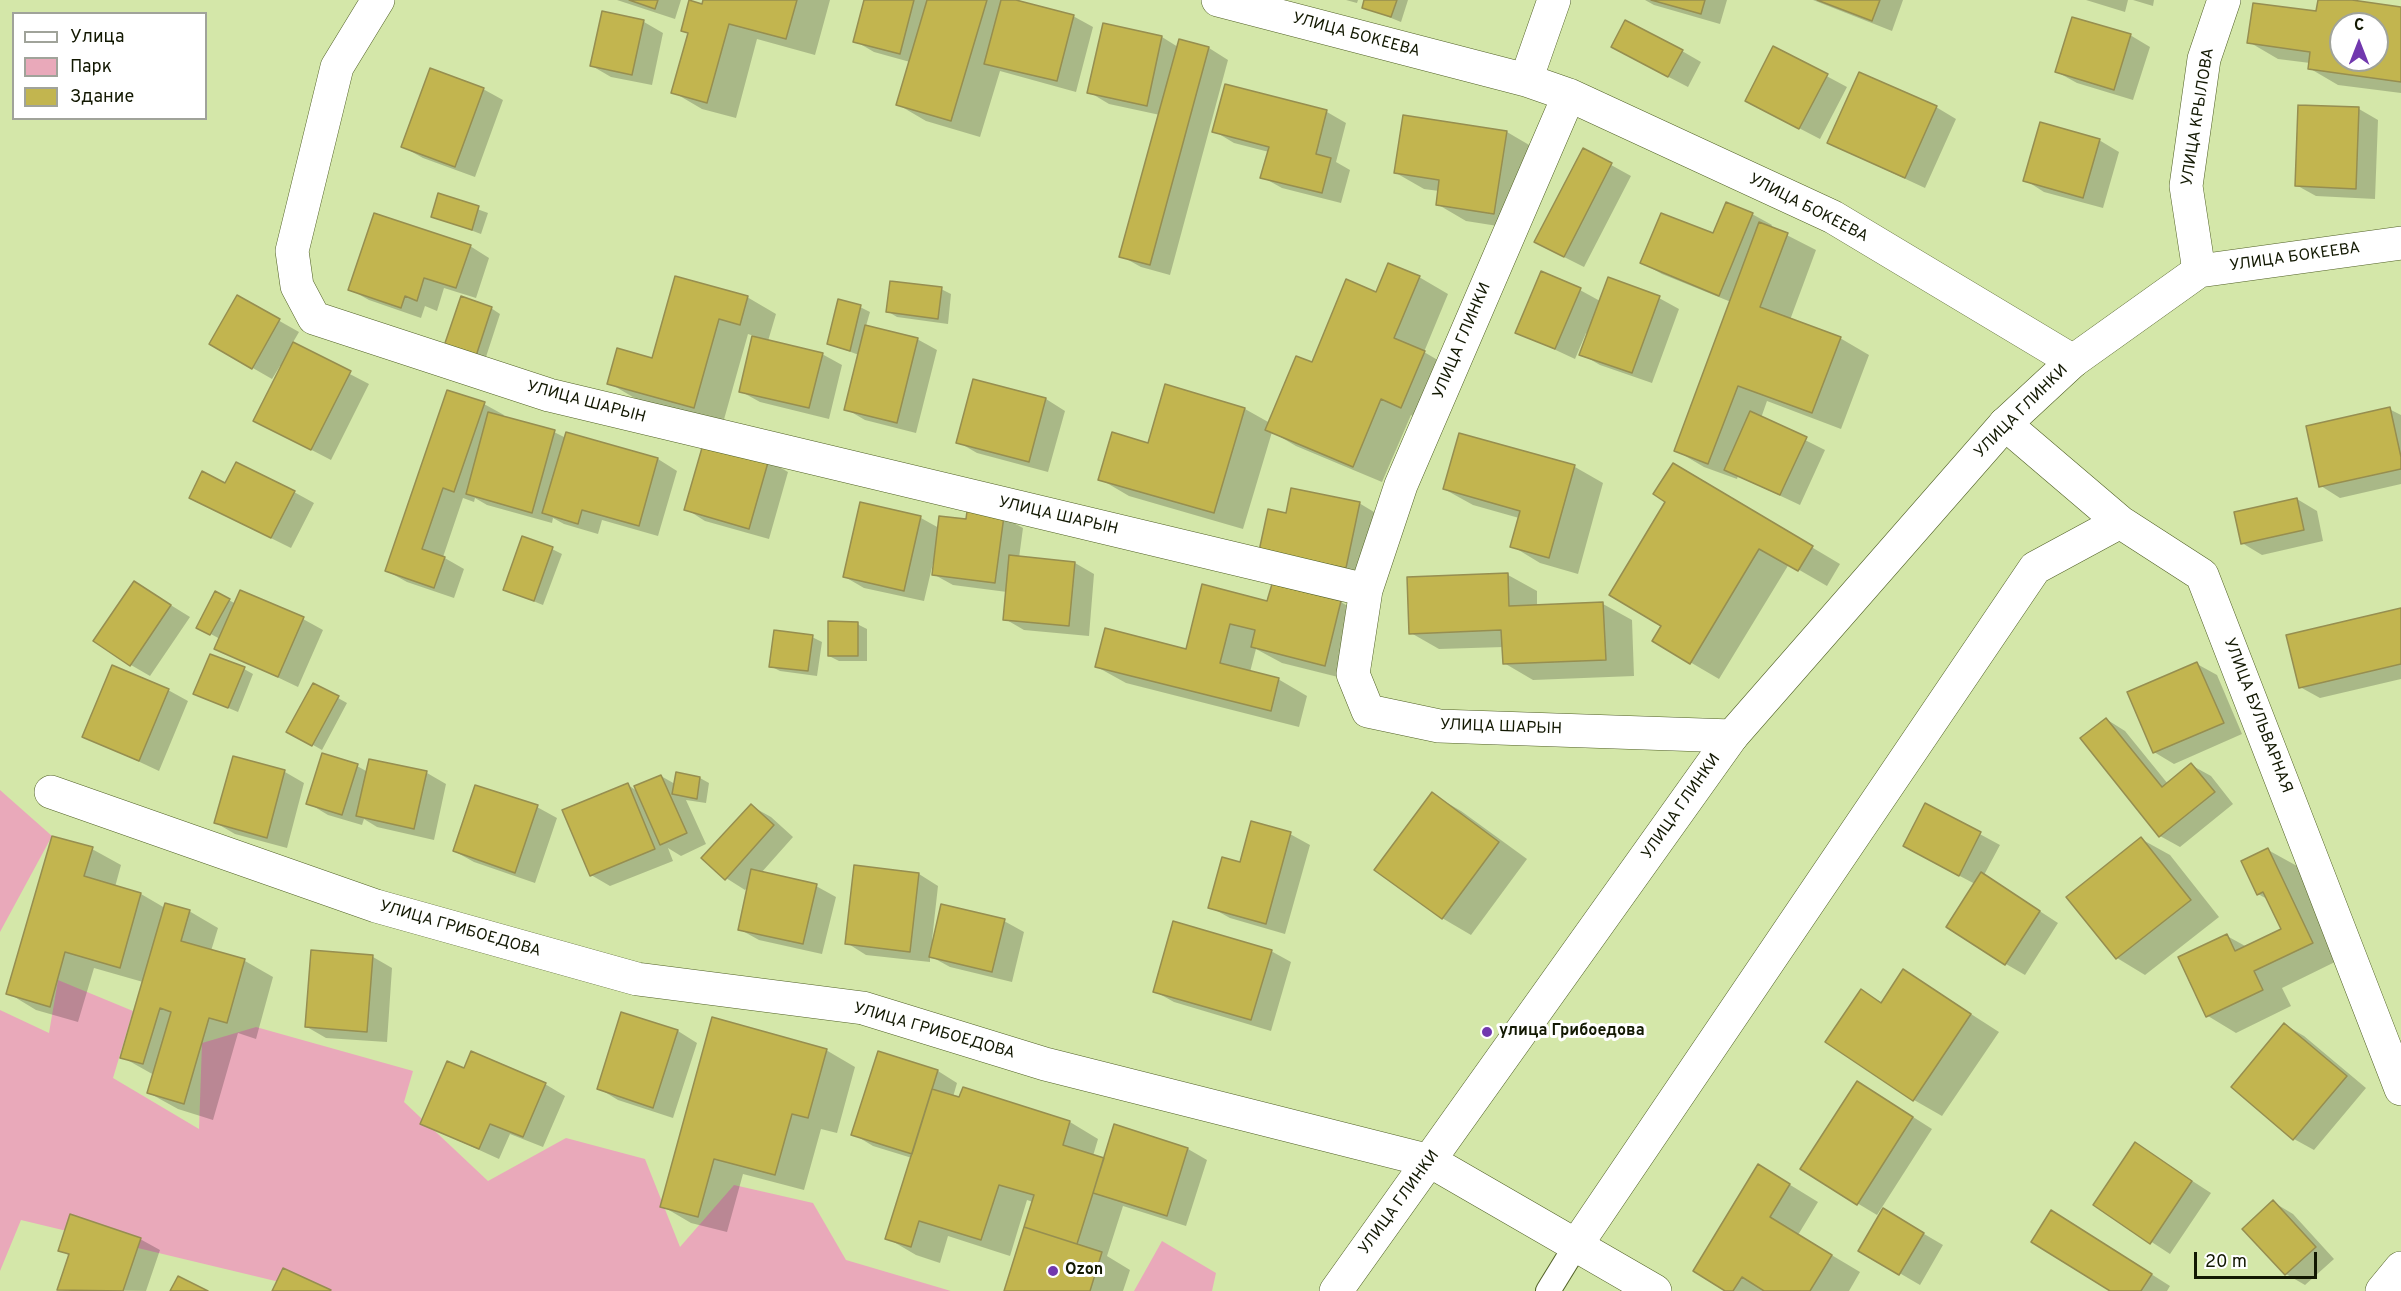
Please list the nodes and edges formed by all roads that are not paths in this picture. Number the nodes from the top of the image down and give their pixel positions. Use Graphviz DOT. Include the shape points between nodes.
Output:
graph roads {
  1 [pos="378,0"];
  2 [pos="1218,0"];
  3 [pos="1554,0"];
  4 [pos="2224,0"];
  5 [pos="1526,80"];
  6 [pos="1569,95"];
  7 [pos="2401,243"];
  8 [pos="2199,271"];
  9 [pos="2073,361"];
  10 [pos="2005,424"];
  11 [pos="2120,522"];
  12 [pos="1366,590"];
  13 [pos="1732,736"];
  14 [pos="51,792"];
  15 [pos="2401,1089"];
  16 [pos="1430,1161"];
  17 [pos="1577,1244"];
  18 [pos="2401,1268"];
  19 [pos="1336,1291"];
  20 [pos="1548,1291"];
  21 [pos="1655,1291"];
  22 [pos="2382,1291"];
  1 -- 12 [label="street, УЛИЦА ШАРЫН" via="337,67 292,251 297,286 314,318 549,395"];
  2 -- 5 [label="street, УЛИЦА БОКЕЕВА"];
  3 -- 5 [label="street"];
  4 -- 8 [label="street, УЛИЦА КРЫЛОВА" via="2204,59 2186,186"];
  5 -- 6 [label="street, УЛИЦА БОКЕЕВА"];
  6 -- 9 [label="street, УЛИЦА БОКЕЕВА" via="1833,217"];
  6 -- 12 [label="street, УЛИЦА ГЛИНКИ" via="1401,485"];
  7 -- 8 [label="street, УЛИЦА БОКЕЕВА"];
  8 -- 9 [label="street, УЛИЦА БОКЕЕВА"];
  9 -- 10 [label="street, УЛИЦА ГЛИНКИ"];
  10 -- 11 [label="street, УЛИЦА БУЛЬВАРНАЯ"];
  10 -- 13 [label="street, УЛИЦА ГЛИНКИ"];
  11 -- 15 [label="street, УЛИЦА БУЛЬВАРНАЯ" via="2202,575"];
  11 -- 17 [label="street" via="2035,568"];
  12 -- 13 [label="street, УЛИЦА ШАРЫН" via="1353,674 1368,711 1439,726"];
  13 -- 16 [label="street, УЛИЦА ГЛИНКИ"];
  14 -- 16 [label="street, УЛИЦА ГРИБОЕДОВА" via="376,906 637,979 863,1008 1045,1064"];
  16 -- 17 [label="street, УЛИЦА ГРИБОЕДОВА"];
  16 -- 19 [label="street, УЛИЦА ГЛИНКИ"];
  17 -- 20 [label="lane"];
  17 -- 21 [label="street, УЛИЦА ГРИБОЕДОВА"];
  18 -- 22 [label="street"];
}
